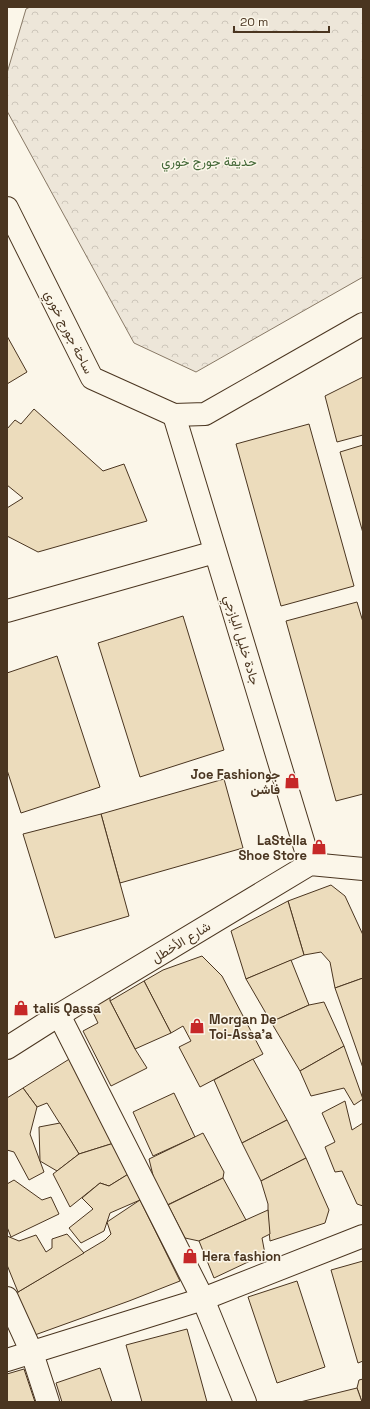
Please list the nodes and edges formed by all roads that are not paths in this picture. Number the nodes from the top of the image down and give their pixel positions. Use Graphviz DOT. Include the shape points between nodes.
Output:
graph roads {
  1 [pos="7,208"];
  2 [pos="363,324"];
  3 [pos="174,415"];
  4 [pos="215,552"];
  5 [pos="7,611"];
  6 [pos="310,864"];
  7 [pos="363,871"];
  8 [pos="59,1015"];
  9 [pos="7,1048"];
  10 [pos="363,1236"];
  11 [pos="7,1298"];
  12 [pos="203,1299"];
  13 [pos="32,1353"];
  14 [pos="7,1360"];
  15 [pos="48,1402"];
  16 [pos="245,1402"];
  1 -- 3 [label="street, ساحة جورج خوري" via="92,378"];
  2 -- 3 [label="street, ساحة جورج خوري" via="205,414"];
  3 -- 4 [label="street, جادة خليل اليازجي"];
  4 -- 5 [label="street"];
  4 -- 6 [label="street, جادة خليل اليازجي"];
  6 -- 7 [label="street"];
  6 -- 8 [label="street, شارع الأخطل"];
  8 -- 9 [label="street, شارع الأخطل"];
  8 -- 12 [label="street"];
  10 -- 12 [label="street"];
  11 -- 13 [label="street"];
  12 -- 13 [label="street"];
  12 -- 16 [label="street"];
  13 -- 14 [label="street"];
  13 -- 15 [label="street"];
}
